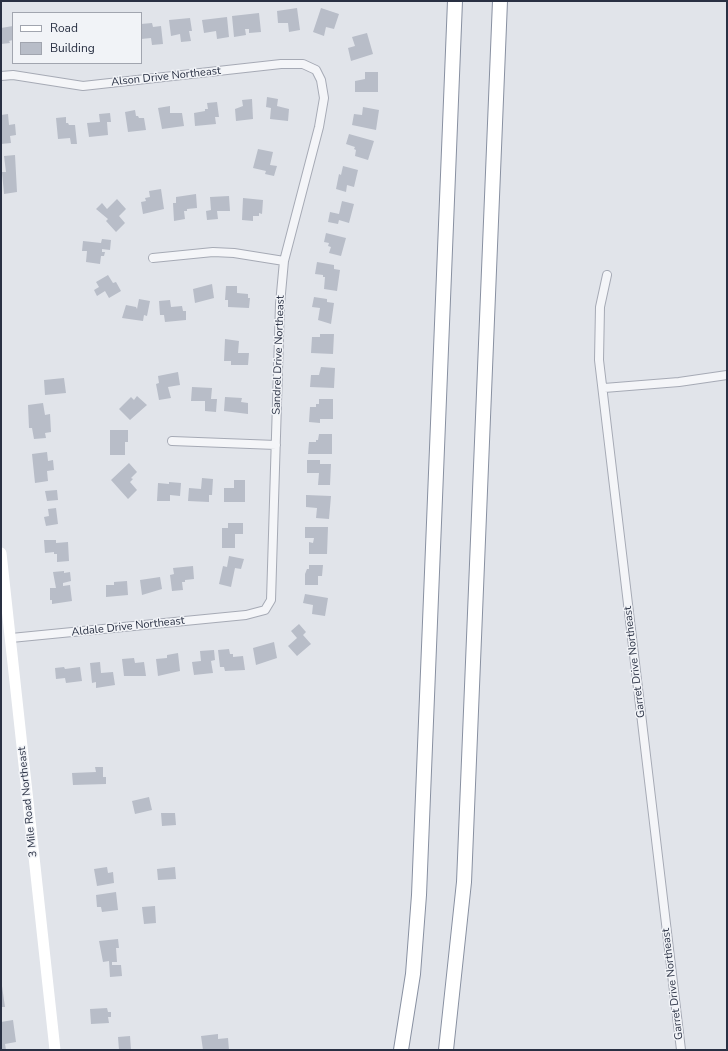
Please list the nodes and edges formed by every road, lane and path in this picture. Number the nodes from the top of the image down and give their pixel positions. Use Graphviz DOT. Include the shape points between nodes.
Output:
graph roads {
  1 [pos="455,1"];
  2 [pos="500,1"];
  3 [pos="1,76"];
  4 [pos="322,84"];
  5 [pos="153,258"];
  6 [pos="284,261"];
  7 [pos="607,275"];
  8 [pos="727,375"];
  9 [pos="604,388"];
  10 [pos="172,441"];
  11 [pos="276,445"];
  12 [pos="1,553"];
  13 [pos="246,615"];
  14 [pos="10,638"];
  15 [pos="56,1050"];
  16 [pos="401,1050"];
  17 [pos="446,1050"];
  18 [pos="682,1050"];
  1 -- 16 [label="highway" via="419,894 413,974"];
  2 -- 17 [label="highway" via="464,882"];
  3 -- 4 [label="street, Alson Drive Northeast" via="13,74 82,86 281,64 303,64 316,70"];
  4 -- 6 [label="street, Sandrel Drive Northeast" via="324,98 319,127"];
  5 -- 6 [label="street" via="213,252"];
  6 -- 11 [label="street, Sandrel Drive Northeast" via="280,304"];
  7 -- 9 [label="street, Garret Drive Northeast" via="598,323 599,360"];
  8 -- 9 [label="street"];
  9 -- 18 [label="street, Garret Drive Northeast"];
  10 -- 11 [label="street"];
  11 -- 13 [label="street, Sandrel Drive Northeast" via="271,600 265,610"];
  12 -- 14 [label="main road, 3 Mile Road Northeast"];
  13 -- 14 [label="street, Aldale Drive Northeast"];
  14 -- 15 [label="main road, 3 Mile Road Northeast"];
}
